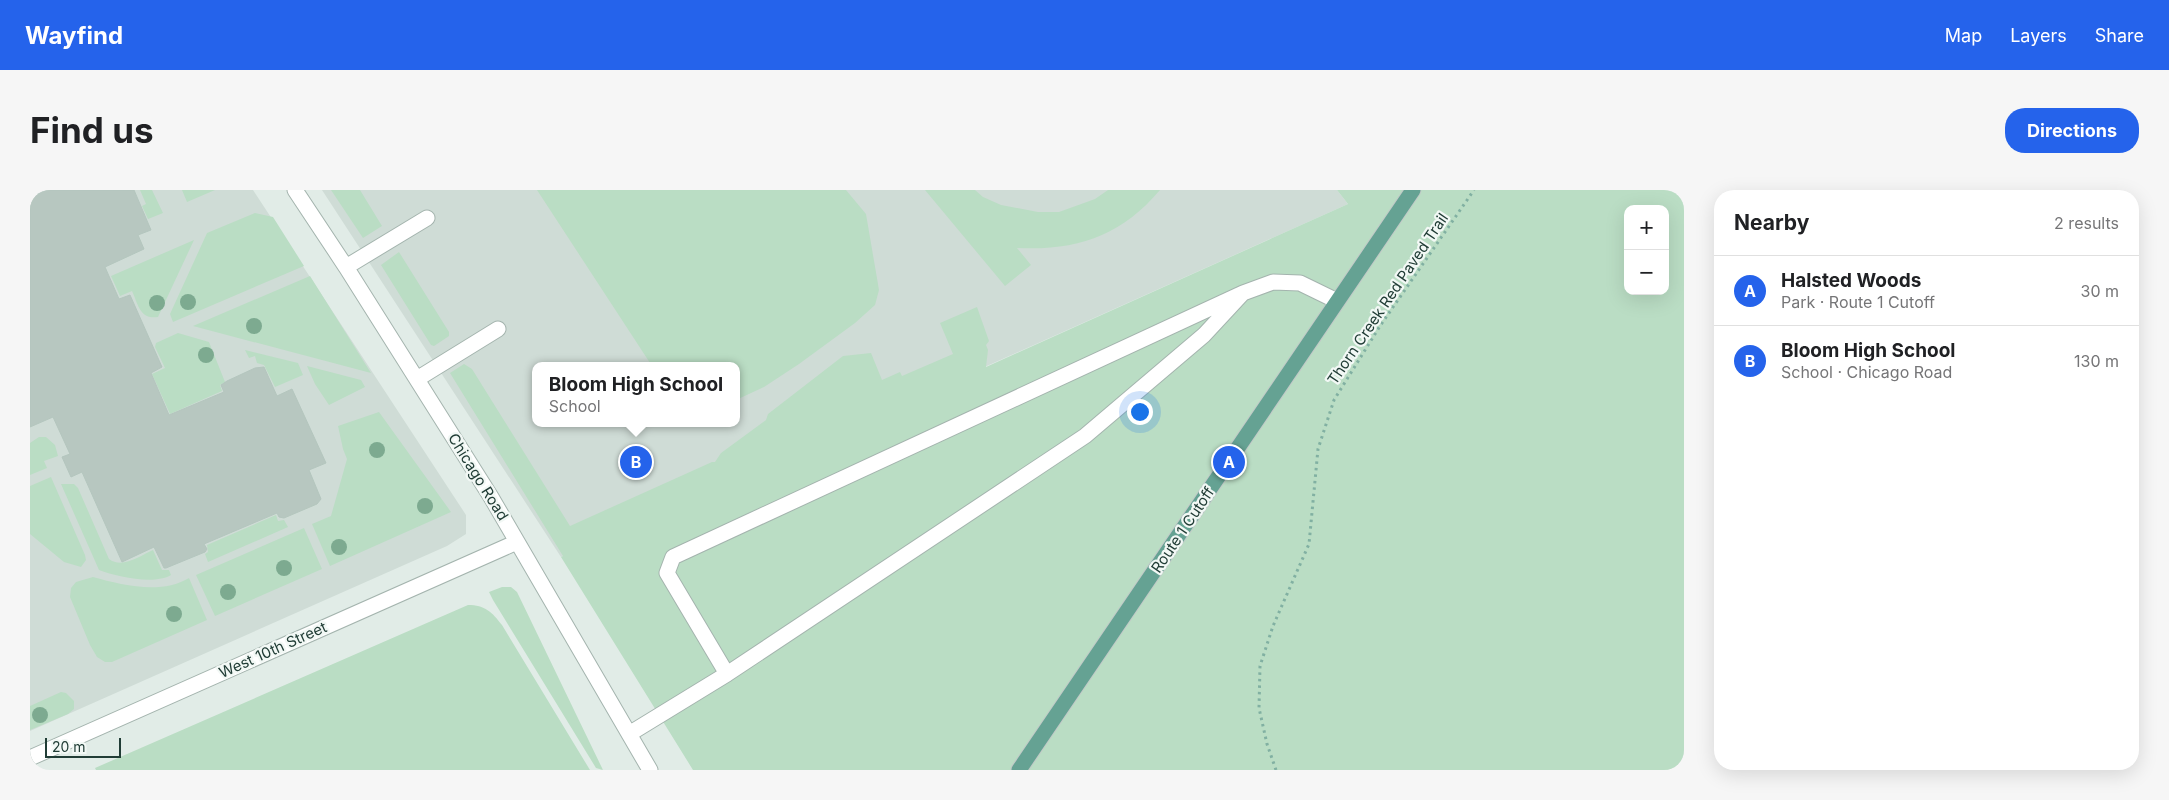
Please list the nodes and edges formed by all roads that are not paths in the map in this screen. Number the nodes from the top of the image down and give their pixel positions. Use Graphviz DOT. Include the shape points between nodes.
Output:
graph roads {
  1 [pos="295,190"];
  2 [pos="1413,190"];
  3 [pos="427,218"];
  4 [pos="346,267"];
  5 [pos="1243,293"];
  6 [pos="1337,301"];
  7 [pos="498,329"];
  8 [pos="417,379"];
  9 [pos="517,542"];
  10 [pos="727,674"];
  11 [pos="629,734"];
  12 [pos="30,758"];
  13 [pos="650,770"];
  14 [pos="1020,770"];
  1 -- 4 [label="street, Chicago Road"];
  2 -- 6 [label="main road, Route 1 Cutoff"];
  3 -- 4 [label="street"];
  4 -- 8 [label="street, Chicago Road"];
  5 -- 6 [label="street" via="1273,282 1300,282"];
  5 -- 10 [label="street" via="1204,336 1085,436"];
  5 -- 10 [label="street" via="673,557 667,573"];
  6 -- 14 [label="main road, Route 1 Cutoff"];
  7 -- 8 [label="street"];
  8 -- 9 [label="street, Chicago Road"];
  9 -- 11 [label="street, Chicago Road"];
  9 -- 12 [label="street, West 10th Street"];
  10 -- 11 [label="street"];
  11 -- 13 [label="street, Chicago Road"];
}
